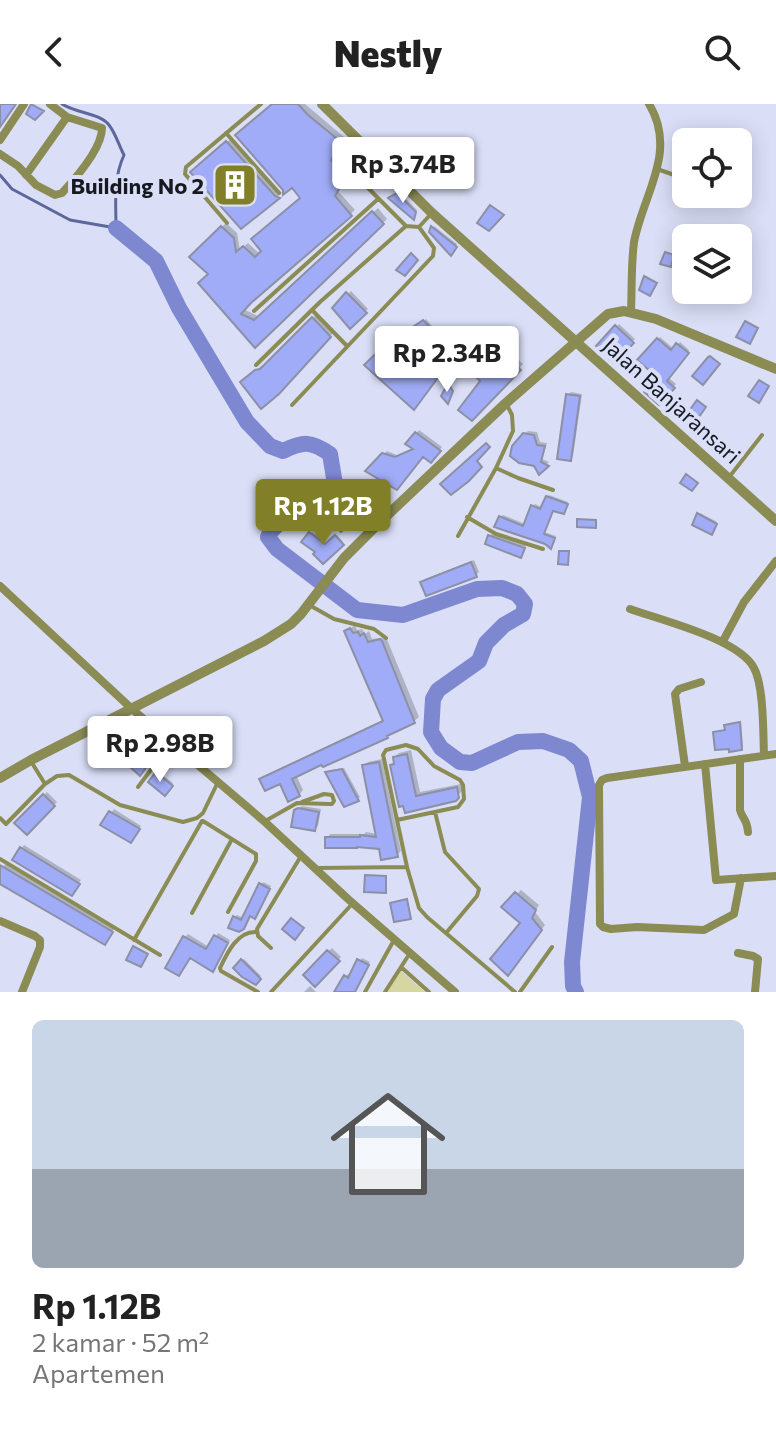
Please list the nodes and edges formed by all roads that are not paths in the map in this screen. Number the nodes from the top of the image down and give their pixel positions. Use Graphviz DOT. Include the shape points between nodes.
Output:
graph roads {
  1 [pos="24,104"];
  2 [pos="50,104"];
  3 [pos="261,104"];
  4 [pos="322,104"];
  5 [pos="649,104"];
  6 [pos="67,117"];
  7 [pos="226,133"];
  8 [pos="0,140"];
  9 [pos="0,154"];
  10 [pos="657,169"];
  11 [pos="351,171"];
  12 [pos="672,174"];
  13 [pos="26,175"];
  14 [pos="279,193"];
  15 [pos="378,199"];
  16 [pos="432,213"];
  17 [pos="227,223"];
  18 [pos="406,226"];
  19 [pos="419,227"];
  20 [pos="312,310"];
  21 [pos="254,311"];
  22 [pos="631,311"];
  23 [pos="576,341"];
  24 [pos="347,346"];
  25 [pos="256,365"];
  26 [pos="776,369"];
  27 [pos="506,403"];
  28 [pos="292,405"];
  29 [pos="762,435"];
  30 [pos="496,468"];
  31 [pos="728,478"];
  32 [pos="553,490"];
  33 [pos="467,517"];
  34 [pos="776,521"];
  35 [pos="458,536"];
  36 [pos="543,549"];
  37 [pos="776,561"];
  38 [pos="0,586"];
  39 [pos="309,605"];
  40 [pos="630,609"];
  41 [pos="386,638"];
  42 [pos="723,641"];
  43 [pos="701,682"];
  44 [pos="132,709"];
  45 [pos="100,726"];
  46 [pos="160,731"];
  47 [pos="153,741"];
  48 [pos="776,754"];
  49 [pos="764,755"];
  50 [pos="740,759"];
  51 [pos="31,760"];
  52 [pos="705,764"];
  53 [pos="685,766"];
  54 [pos="0,778"];
  55 [pos="218,781"];
  56 [pos="45,784"];
  57 [pos="138,787"];
  58 [pos="302,802"];
  59 [pos="435,812"];
  60 [pos="0,818"];
  61 [pos="200,820"];
  62 [pos="397,820"];
  63 [pos="265,822"];
  64 [pos="6,824"];
  65 [pos="0,830"];
  66 [pos="748,832"];
  67 [pos="232,839"];
  68 [pos="301,856"];
  69 [pos="0,859"];
  70 [pos="407,867"];
  71 [pos="314,868"];
  72 [pos="776,876"];
  73 [pos="741,878"];
  74 [pos="353,903"];
  75 [pos="228,912"];
  76 [pos="192,913"];
  77 [pos="0,921"];
  78 [pos="257,932"];
  79 [pos="446,933"];
  80 [pos="395,938"];
  81 [pos="134,940"];
  82 [pos="552,947"];
  83 [pos="271,948"];
  84 [pos="410,953"];
  85 [pos="738,953"];
  86 [pos="160,955"];
  87 [pos="400,966"];
  88 [pos="22,992"];
  89 [pos="258,992"];
  90 [pos="271,992"];
  91 [pos="365,992"];
  92 [pos="385,992"];
  93 [pos="429,992"];
  94 [pos="455,992"];
  95 [pos="517,992"];
  96 [pos="755,992"];
  1 -- 8 [label="street"];
  2 -- 6 [label="street"];
  3 -- 7 [label="lane"];
  4 -- 16 [label="street, Jalan Banjaransari"];
  5 -- 10 [label="street" via="659,126"];
  6 -- 13 [label="street"];
  6 -- 13 [label="street" via="102,128 99,143 58,195"];
  7 -- 14 [label="lane"];
  7 -- 17 [label="lane" via="186,167 185,174"];
  9 -- 13 [label="street"];
  10 -- 12 [label="lane"];
  10 -- 22 [label="street" via="634,244"];
  11 -- 15 [label="lane"];
  15 -- 18 [label="lane"];
  15 -- 21 [label="lane"];
  16 -- 19 [label="lane"];
  16 -- 23 [label="street, Jalan Banjaransari"];
  18 -- 19 [label="lane"];
  18 -- 20 [label="lane"];
  19 -- 24 [label="lane" via="434,248 433,256"];
  20 -- 24 [label="lane"];
  20 -- 25 [label="lane"];
  22 -- 23 [label="street" via="608,314"];
  22 -- 26 [label="street"];
  23 -- 27 [label="street"];
  23 -- 31 [label="street, Jalan Banjaransari"];
  24 -- 28 [label="lane"];
  27 -- 30 [label="lane" via="513,431"];
  27 -- 39 [label="street" via="355,546"];
  29 -- 31 [label="lane"];
  30 -- 32 [label="lane"];
  30 -- 33 [label="lane"];
  31 -- 34 [label="street, Jalan Banjaransari"];
  33 -- 35 [label="lane"];
  33 -- 36 [label="lane" via="496,534"];
  37 -- 42 [label="street" via="744,602"];
  38 -- 44 [label="street"];
  39 -- 41 [label="lane"];
  39 -- 44 [label="street" via="264,641"];
  40 -- 42 [label="street"];
  42 -- 49 [label="street" via="756,671"];
  43 -- 53 [label="street" via="676,692"];
  44 -- 45 [label="street"];
  44 -- 46 [label="street"];
  45 -- 47 [label="lane" via="113,740 134,726"];
  45 -- 51 [label="street"];
  46 -- 47 [label="lane"];
  46 -- 55 [label="street"];
  47 -- 57 [label="lane" via="159,759"];
  48 -- 49 [label="street"];
  49 -- 50 [label="street"];
  50 -- 52 [label="street"];
  50 -- 66 [label="street" via="740,810"];
  51 -- 54 [label="street"];
  51 -- 56 [label="lane"];
  52 -- 53 [label="street"];
  52 -- 73 [label="street" via="716,880"];
  53 -- 73 [label="street" via="600,782 600,924 607,929 708,929 734,914"];
  55 -- 61 [label="lane"];
  55 -- 63 [label="street"];
  56 -- 61 [label="lane" via="69,775 120,805 183,822"];
  56 -- 64 [label="lane"];
  58 -- 58 [label="lane" via="332,804 334,801 327,793"];
  58 -- 63 [label="lane"];
  59 -- 62 [label="lane"];
  59 -- 62 [label="lane" via="462,804 460,780 434,766 418,749 390,748 383,755"];
  59 -- 79 [label="lane" via="445,852 479,889"];
  60 -- 64 [label="lane"];
  61 -- 67 [label="lane"];
  61 -- 81 [label="lane"];
  62 -- 70 [label="lane"];
  63 -- 68 [label="street"];
  64 -- 65 [label="lane"];
  67 -- 75 [label="lane" via="257,857"];
  67 -- 76 [label="lane"];
  68 -- 71 [label="street"];
  68 -- 78 [label="lane"];
  69 -- 81 [label="lane"];
  70 -- 71 [label="lane"];
  70 -- 79 [label="lane" via="419,908"];
  71 -- 74 [label="street"];
  72 -- 73 [label="street"];
  74 -- 80 [label="street"];
  74 -- 90 [label="lane"];
  77 -- 88 [label="street" via="40,940"];
  78 -- 83 [label="lane"];
  78 -- 89 [label="lane" via="241,935 220,968"];
  79 -- 95 [label="lane"];
  80 -- 84 [label="street"];
  80 -- 91 [label="lane"];
  81 -- 86 [label="lane"];
  82 -- 95 [label="lane"];
  84 -- 87 [label="lane"];
  84 -- 94 [label="street"];
  85 -- 96 [label="street" via="758,959"];
  87 -- 92 [label="lane"];
  87 -- 93 [label="lane"];
}
